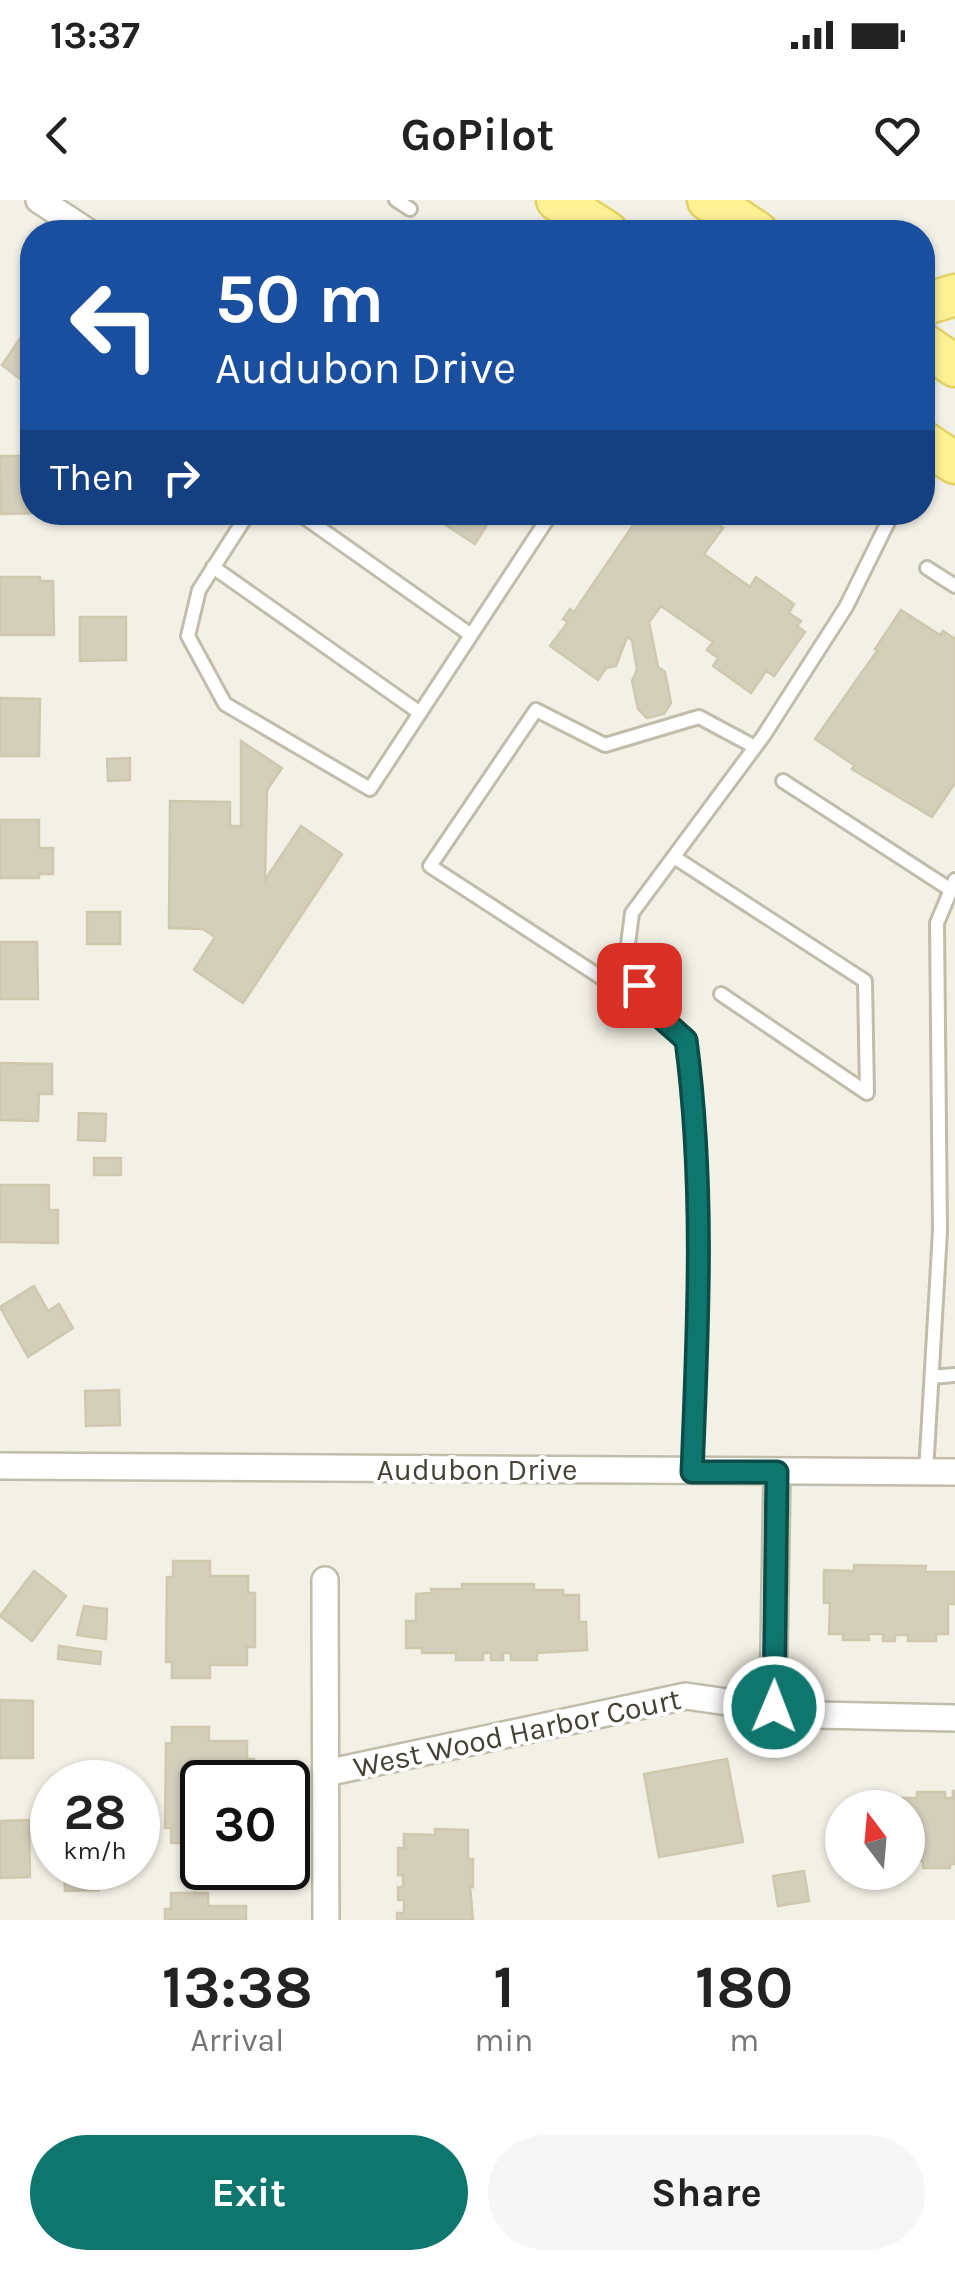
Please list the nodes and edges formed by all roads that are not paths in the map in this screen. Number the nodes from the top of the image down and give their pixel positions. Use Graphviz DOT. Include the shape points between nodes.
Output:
graph roads {
  1 [pos="39,200"];
  2 [pos="396,200"];
  3 [pos="557,200"];
  4 [pos="708,200"];
  5 [pos="410,209"];
  6 [pos="70,220"];
  7 [pos="588,220"];
  8 [pos="739,220"];
  9 [pos="240,525"];
  10 [pos="314,525"];
  11 [pos="543,525"];
  12 [pos="888,525"];
  13 [pos="213,567"];
  14 [pos="927,568"];
  15 [pos="955,586"];
  16 [pos="471,635"];
  17 [pos="420,714"];
  18 [pos="755,747"];
  19 [pos="782,781"];
  20 [pos="674,857"];
  21 [pos="953,885"];
  22 [pos="722,994"];
  23 [pos="652,1010"];
  24 [pos="955,1376"];
  25 [pos="932,1378"];
  26 [pos="0,1466"];
  27 [pos="692,1472"];
  28 [pos="777,1472"];
  29 [pos="926,1472"];
  30 [pos="955,1472"];
  31 [pos="325,1580"];
  32 [pos="774,1707"];
  33 [pos="955,1718"];
  34 [pos="326,1773"];
  35 [pos="326,1920"];
  1 -- 6 [label="street"];
  2 -- 5 [label="lane"];
  3 -- 7 [label="main road"];
  4 -- 8 [label="main road"];
  9 -- 13 [label="lane"];
  10 -- 16 [label="lane"];
  11 -- 16 [label="lane"];
  12 -- 18 [label="lane" via="846,608"];
  13 -- 17 [label="lane"];
  13 -- 17 [label="lane" via="199,590 188,636 224,704 370,789"];
  14 -- 15 [label="lane"];
  16 -- 17 [label="lane"];
  18 -- 20 [label="lane"];
  18 -- 23 [label="lane" via="699,717 604,745 536,710 430,866"];
  19 -- 21 [label="lane"];
  20 -- 22 [label="lane" via="865,981 867,1092"];
  20 -- 23 [label="lane" via="632,913 626,960"];
  21 -- 25 [label="lane" via="937,923 940,1232"];
  23 -- 27 [label="lane" via="686,1040 694,1100 700,1257"];
  24 -- 25 [label="lane"];
  25 -- 29 [label="lane"];
  26 -- 27 [label="street, Audubon Drive"];
  27 -- 28 [label="street, Audubon Drive"];
  28 -- 29 [label="street, Audubon Drive"];
  28 -- 32 [label="street"];
  29 -- 30 [label="street, Audubon Drive"];
  31 -- 34 [label="street, West Wood Harbor Court"];
  32 -- 33 [label="street, West Wood Harbor Court" via="817,1715"];
  32 -- 34 [label="street, West Wood Harbor Court" via="686,1696"];
  34 -- 35 [label="street, West Wood Harbor Court"];
}
